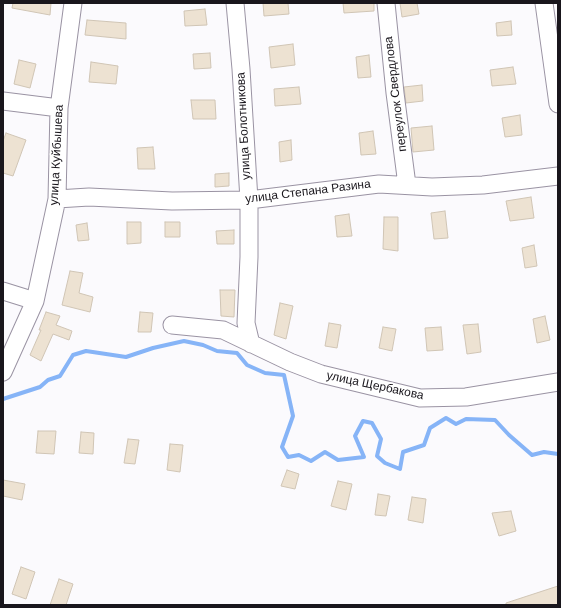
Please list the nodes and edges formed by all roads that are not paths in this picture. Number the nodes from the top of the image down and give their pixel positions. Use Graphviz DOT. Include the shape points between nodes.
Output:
graph roads {
  1 [pos="73,3"];
  2 [pos="236,3"];
  3 [pos="386,3"];
  4 [pos="544,3"];
  5 [pos="3,101"];
  6 [pos="558,104"];
  7 [pos="59,108"];
  8 [pos="558,176"];
  9 [pos="407,185"];
  10 [pos="57,199"];
  11 [pos="249,200"];
  12 [pos="3,291"];
  13 [pos="35,301"];
  14 [pos="172,325"];
  15 [pos="251,344"];
  16 [pos="3,372"];
  17 [pos="558,382"];
  1 -- 7 [label="street, улица Куйбышева"];
  2 -- 11 [label="street, улица Болотникова"];
  3 -- 9 [label="street, переулок Свердлова"];
  4 -- 6 [label="street"];
  5 -- 7 [label="street"];
  7 -- 10 [label="street, улица Куйбышева"];
  8 -- 9 [label="street, улица Степана Разина" via="483,185"];
  9 -- 11 [label="street, улица Степана Разина" via="380,184"];
  10 -- 11 [label="street, улица Степана Разина" via="89,197 172,201"];
  10 -- 13 [label="street, улица Куйбышева"];
  11 -- 15 [label="street, улица Болотникова" via="246,324"];
  12 -- 13 [label="street"];
  13 -- 16 [label="street, улица Куйбышева"];
  14 -- 15 [label="street, улица Щербакова" via="223,330"];
  15 -- 17 [label="street, улица Щербакова" via="321,374 420,398 466,397"];
}
